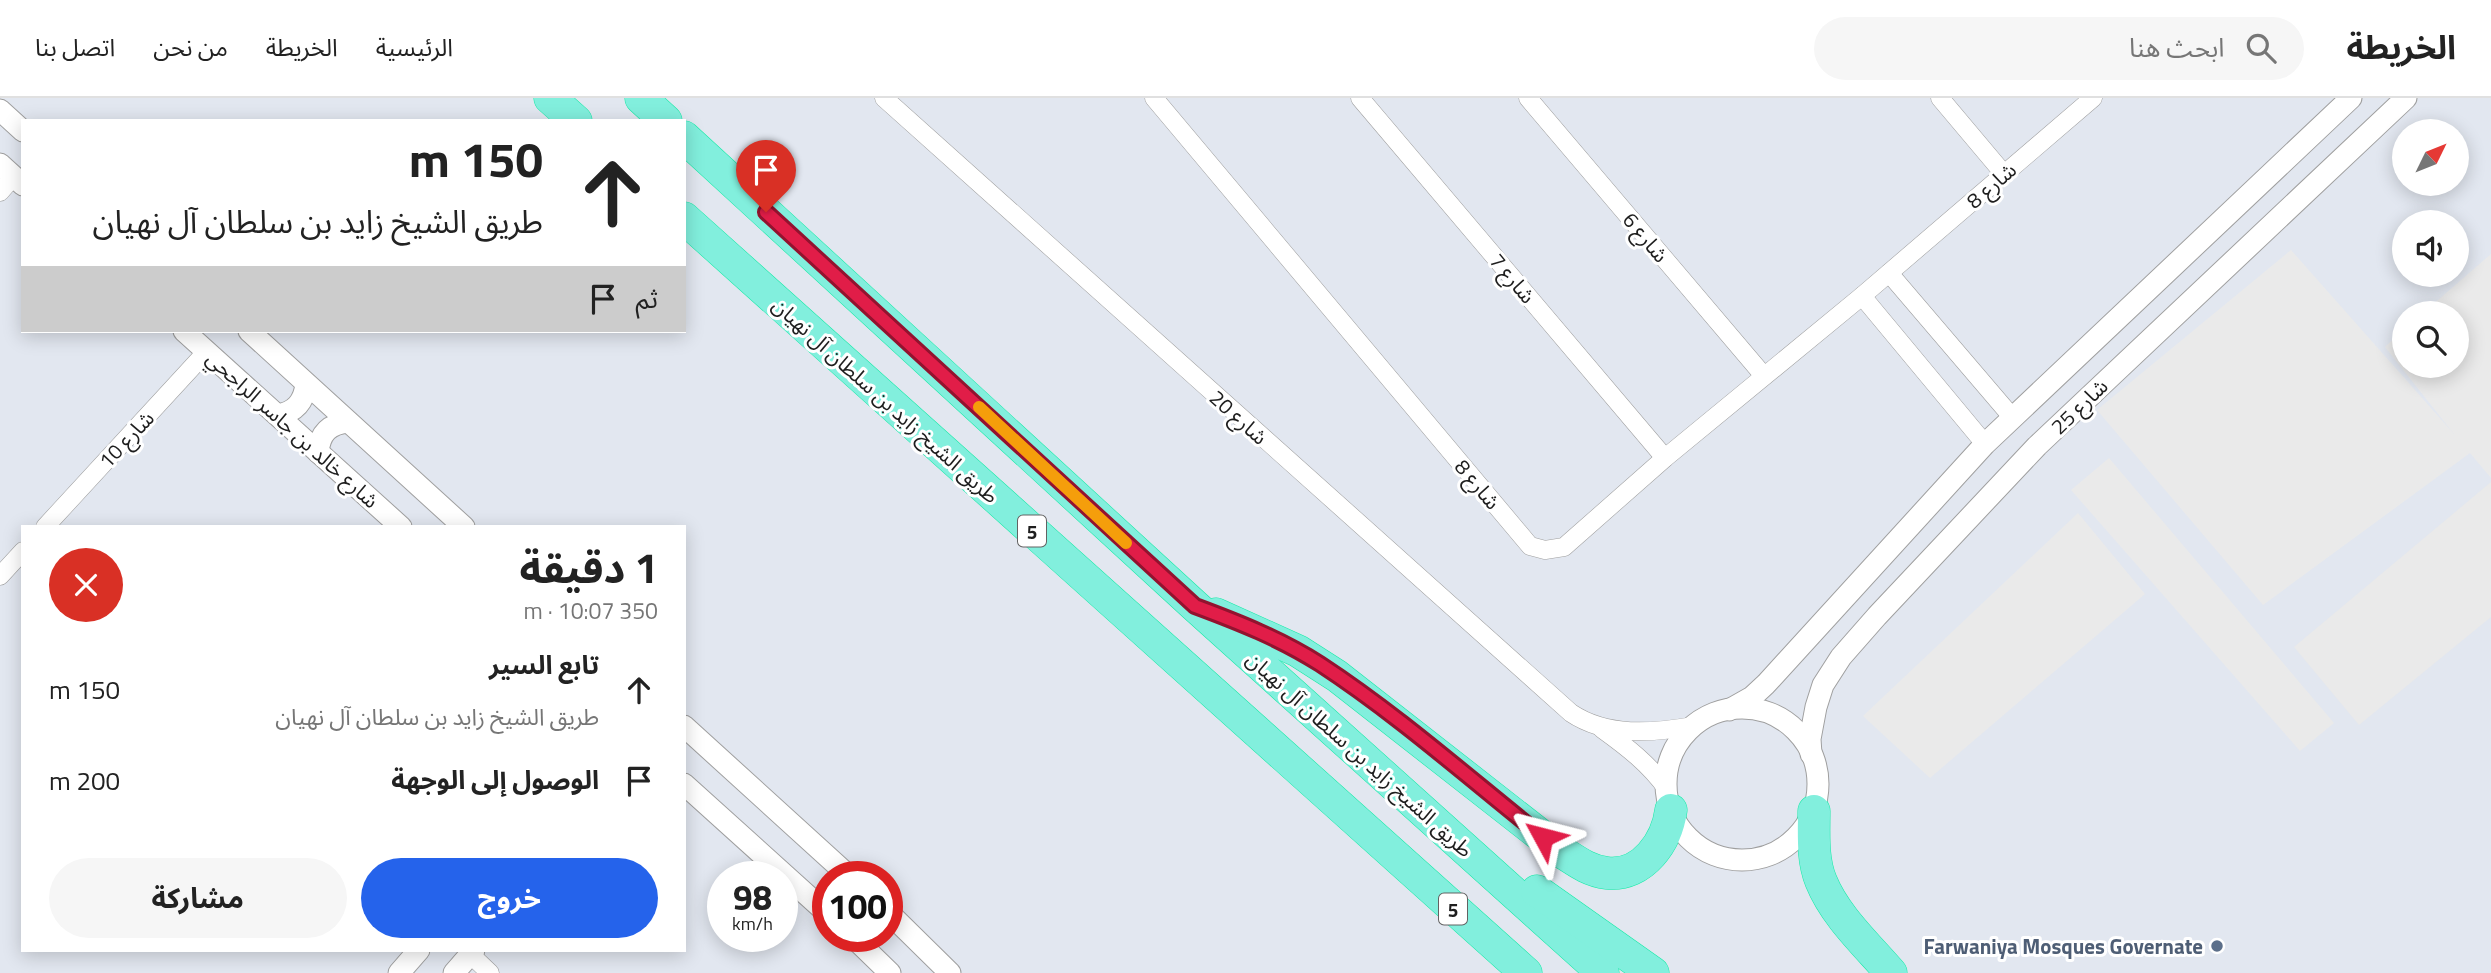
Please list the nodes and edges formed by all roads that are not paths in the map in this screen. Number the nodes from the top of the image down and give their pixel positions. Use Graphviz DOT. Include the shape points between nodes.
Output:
graph roads {
  1 [pos="550,98"];
  2 [pos="641,98"];
  3 [pos="884,98"];
  4 [pos="1154,98"];
  5 [pos="1360,98"];
  6 [pos="1528,98"];
  7 [pos="1940,98"];
  8 [pos="2093,98"];
  9 [pos="2351,98"];
  10 [pos="2406,98"];
  11 [pos="0,110"];
  12 [pos="574,119"];
  13 [pos="664,119"];
  14 [pos="21,129"];
  15 [pos="686,140"];
  16 [pos="2004,174"];
  17 [pos="686,220"];
  18 [pos="1889,273"];
  19 [pos="1862,296"];
  20 [pos="186,333"];
  21 [pos="251,333"];
  22 [pos="207,351"];
  23 [pos="1765,376"];
  24 [pos="306,384"];
  25 [pos="278,415"];
  26 [pos="2012,417"];
  27 [pos="348,422"];
  28 [pos="1985,444"];
  29 [pos="318,452"];
  30 [pos="1665,458"];
  31 [pos="47,525"];
  32 [pos="399,525"];
  33 [pos="462,525"];
  34 [pos="21,553"];
  35 [pos="0,576"];
  36 [pos="1195,606"];
  37 [pos="1729,709"];
  38 [pos="1693,726"];
  39 [pos="1600,727"];
  40 [pos="686,728"];
  41 [pos="1811,754"];
  42 [pos="686,786"];
  43 [pos="1669,799"];
  44 [pos="1415,805"];
  45 [pos="1814,811"];
  46 [pos="1380,844"];
  47 [pos="832,861"];
  48 [pos="812,900"];
  49 [pos="903,927"];
  50 [pos="417,952"];
  51 [pos="472,952"];
  52 [pos="868,952"];
  53 [pos="399,973"];
  54 [pos="454,973"];
  55 [pos="490,973"];
  56 [pos="890,973"];
  57 [pos="950,973"];
  58 [pos="1494,973"];
  59 [pos="1526,973"];
  60 [pos="1603,973"];
  61 [pos="1653,973"];
  62 [pos="1891,973"];
  1 -- 12 [label="highway"];
  2 -- 13 [label="highway"];
  3 -- 39 [label="street, شارع 20" via="1555,701"];
  4 -- 30 [label="street, شارع 8" via="1530,546 1545,550 1564,547"];
  5 -- 30 [label="street, شارع 7"];
  6 -- 23 [label="street, شارع 6"];
  7 -- 16 [label="street"];
  8 -- 16 [label="street, شارع 8"];
  9 -- 26 [label="street, شارع 25"];
  10 -- 41 [label="street, شارع 25" via="2037,446 1877,616 1823,685 1810,739"];
  11 -- 14 [label="street"];
  15 -- 36 [label="highway, طريق الشيخ زايد بن سلطان آل نهيان / 5"];
  16 -- 18 [label="street, شارع 8"];
  17 -- 46 [label="highway, طريق الشيخ زايد بن سلطان آل نهيان / 5"];
  18 -- 19 [label="street, شارع 8"];
  18 -- 26 [label="street"];
  19 -- 23 [label="street, شارع 8"];
  19 -- 28 [label="street"];
  20 -- 22 [label="street, شارع خالد بن جاسر الراجحي"];
  21 -- 24 [label="street, شارع خالد بن جاسر الراجحي"];
  22 -- 25 [label="street, شارع خالد بن جاسر الراجحي"];
  22 -- 31 [label="street, شارع 10"];
  23 -- 30 [label="street, شارع 8"];
  24 -- 25 [label="street" via="301,402"];
  24 -- 27 [label="street, شارع خالد بن جاسر الراجحي"];
  25 -- 29 [label="street, شارع خالد بن جاسر الراجحي"];
  26 -- 28 [label="street, شارع 25"];
  27 -- 29 [label="street" via="330,427"];
  27 -- 33 [label="street, شارع خالد بن جاسر الراجحي"];
  28 -- 37 [label="street, شارع 25" via="1766,684"];
  29 -- 32 [label="street, شارع خالد بن جاسر الراجحي"];
  34 -- 35 [label="street"];
  36 -- 43 [label="highway" via="1270,637 1319,664 1590,869 1625,872 1644,860 1669,826"];
  36 -- 44 [label="highway, طريق الشيخ زايد بن سلطان آل نهيان / 5"];
  37 -- 38 [label="street"];
  37 -- 41 [label="street" via="1755,710 1780,719 1800,736"];
  38 -- 39 [label="street, شارع 20" via="1642,732"];
  38 -- 43 [label="street" via="1671,758"];
  39 -- 43 [label="street, شارع 20" via="1655,772"];
  40 -- 47 [label="street"];
  41 -- 45 [label="street" via="1818,785"];
  42 -- 48 [label="street"];
  43 -- 45 [label="street" via="1684,833 1704,850 1742,860 1768,856 1791,843"];
  44 -- 60 [label="highway, طريق الشيخ زايد بن سلطان آل نهيان / 5"];
  44 -- 61 [label="highway"];
  45 -- 62 [label="highway" via="1815,857 1826,892"];
  46 -- 58 [label="highway"];
  46 -- 59 [label="highway, طريق الشيخ زايد بن سلطان آل نهيان / 5"];
  49 -- 57 [label="street"];
  50 -- 53 [label="street"];
  51 -- 54 [label="street"];
  51 -- 55 [label="street"];
  52 -- 56 [label="street"];
}
